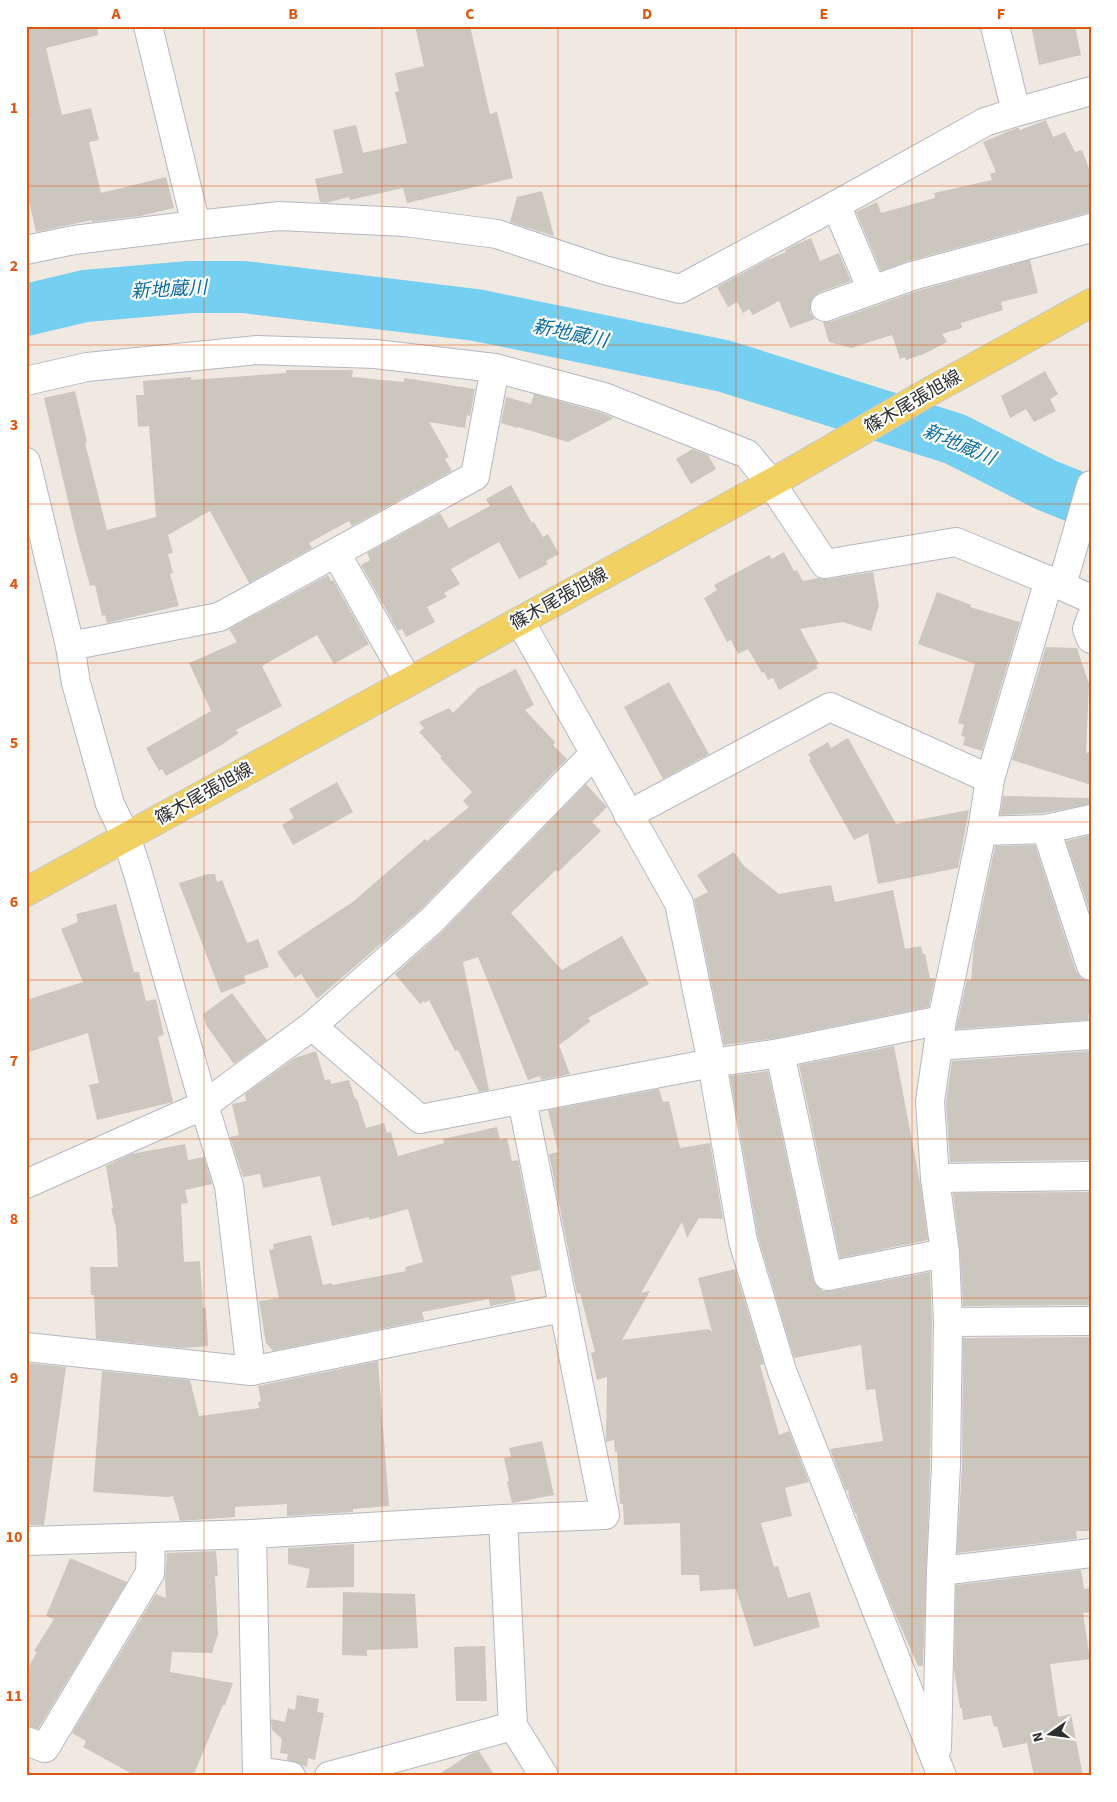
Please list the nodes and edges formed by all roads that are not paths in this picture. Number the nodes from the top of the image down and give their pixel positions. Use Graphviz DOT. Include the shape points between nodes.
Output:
graph roads {
  1 [pos="148,26"];
  2 [pos="995,26"];
  3 [pos="1091,91"];
  4 [pos="1016,112"];
  5 [pos="836,205"];
  6 [pos="196,224"];
  7 [pos="1091,228"];
  8 [pos="26,250"];
  9 [pos="872,290"];
  10 [pos="1091,303"];
  11 [pos="824,307"];
  12 [pos="495,368"];
  13 [pos="26,381"];
  14 [pos="26,462"];
  15 [pos="780,477"];
  16 [pos="1091,485"];
  17 [pos="336,553"];
  18 [pos="1058,579"];
  19 [pos="1091,599"];
  20 [pos="1091,618"];
  21 [pos="520,621"];
  22 [pos="1091,639"];
  23 [pos="70,646"];
  24 [pos="408,681"];
  25 [pos="594,754"];
  26 [pos="990,779"];
  27 [pos="628,815"];
  28 [pos="1091,819"];
  29 [pos="1046,828"];
  30 [pos="982,831"];
  31 [pos="126,837"];
  32 [pos="26,892"];
  33 [pos="1091,966"];
  34 [pos="312,1026"];
  35 [pos="940,1033"];
  36 [pos="1091,1035"];
  37 [pos="780,1053"];
  38 [pos="712,1063"];
  39 [pos="522,1100"];
  40 [pos="204,1105"];
  41 [pos="1091,1176"];
  42 [pos="935,1178"];
  43 [pos="26,1184"];
  44 [pos="945,1253"];
  45 [pos="562,1308"];
  46 [pos="1091,1321"];
  47 [pos="948,1322"];
  48 [pos="26,1347"];
  49 [pos="251,1371"];
  50 [pos="503,1519"];
  51 [pos="252,1534"];
  52 [pos="151,1538"];
  53 [pos="26,1541"];
  54 [pos="1091,1553"];
  55 [pos="940,1571"];
  56 [pos="513,1726"];
  57 [pos="26,1741"];
  58 [pos="939,1769"];
  59 [pos="257,1773"];
  60 [pos="291,1776"];
  61 [pos="329,1776"];
  62 [pos="544,1776"];
  1 -- 6 [label="street"];
  2 -- 4 [label="street"];
  3 -- 4 [label="street"];
  4 -- 5 [label="street" via="986,122"];
  5 -- 6 [label="street" via="680,289 604,270 497,234 470,230 405,222 279,216"];
  5 -- 9 [label="street"];
  6 -- 8 [label="street" via="74,240"];
  7 -- 9 [label="street" via="912,276"];
  9 -- 11 [label="street"];
  10 -- 15 [label="main road, 篠木尾張旭線"];
  12 -- 13 [label="street" via="375,354 257,350 87,367"];
  12 -- 15 [label="street" via="604,397 747,454"];
  12 -- 17 [label="street" via="475,476"];
  14 -- 23 [label="street"];
  15 -- 18 [label="street" via="825,564 956,542"];
  15 -- 21 [label="main road, 篠木尾張旭線"];
  16 -- 18 [label="street"];
  17 -- 23 [label="street" via="219,617"];
  17 -- 24 [label="street"];
  18 -- 19 [label="street"];
  18 -- 26 [label="street"];
  20 -- 22 [label="street" via="1087,629"];
  21 -- 24 [label="main road, 篠木尾張旭線"];
  21 -- 25 [label="street"];
  23 -- 31 [label="street" via="76,683 110,804"];
  24 -- 31 [label="main road, 篠木尾張旭線"];
  25 -- 27 [label="street"];
  25 -- 34 [label="street" via="431,921"];
  26 -- 27 [label="street" via="830,707"];
  26 -- 30 [label="street"];
  27 -- 38 [label="street" via="679,903"];
  28 -- 29 [label="street"];
  29 -- 30 [label="street"];
  29 -- 33 [label="street"];
  30 -- 35 [label="street"];
  31 -- 32 [label="main road, 篠木尾張旭線"];
  31 -- 40 [label="street"];
  34 -- 39 [label="street" via="420,1120"];
  34 -- 40 [label="street"];
  35 -- 36 [label="street"];
  35 -- 37 [label="street"];
  35 -- 42 [label="street" via="930,1101"];
  37 -- 38 [label="street"];
  37 -- 44 [label="street" via="828,1276"];
  38 -- 39 [label="street"];
  38 -- 58 [label="street" via="743,1241 782,1372"];
  39 -- 45 [label="street"];
  40 -- 43 [label="street"];
  40 -- 49 [label="street" via="229,1186"];
  41 -- 42 [label="street"];
  42 -- 44 [label="street"];
  44 -- 47 [label="street"];
  45 -- 49 [label="street"];
  45 -- 50 [label="street" via="605,1515"];
  46 -- 47 [label="street"];
  47 -- 55 [label="street" via="946,1465"];
  48 -- 49 [label="street"];
  50 -- 51 [label="street"];
  50 -- 56 [label="street"];
  51 -- 52 [label="street"];
  51 -- 59 [label="street"];
  52 -- 53 [label="street"];
  52 -- 57 [label="street" via="150,1572 46,1748"];
  54 -- 55 [label="street"];
  55 -- 58 [label="street"];
  56 -- 61 [label="street"];
  56 -- 62 [label="street"];
  59 -- 60 [label="street"];
}
